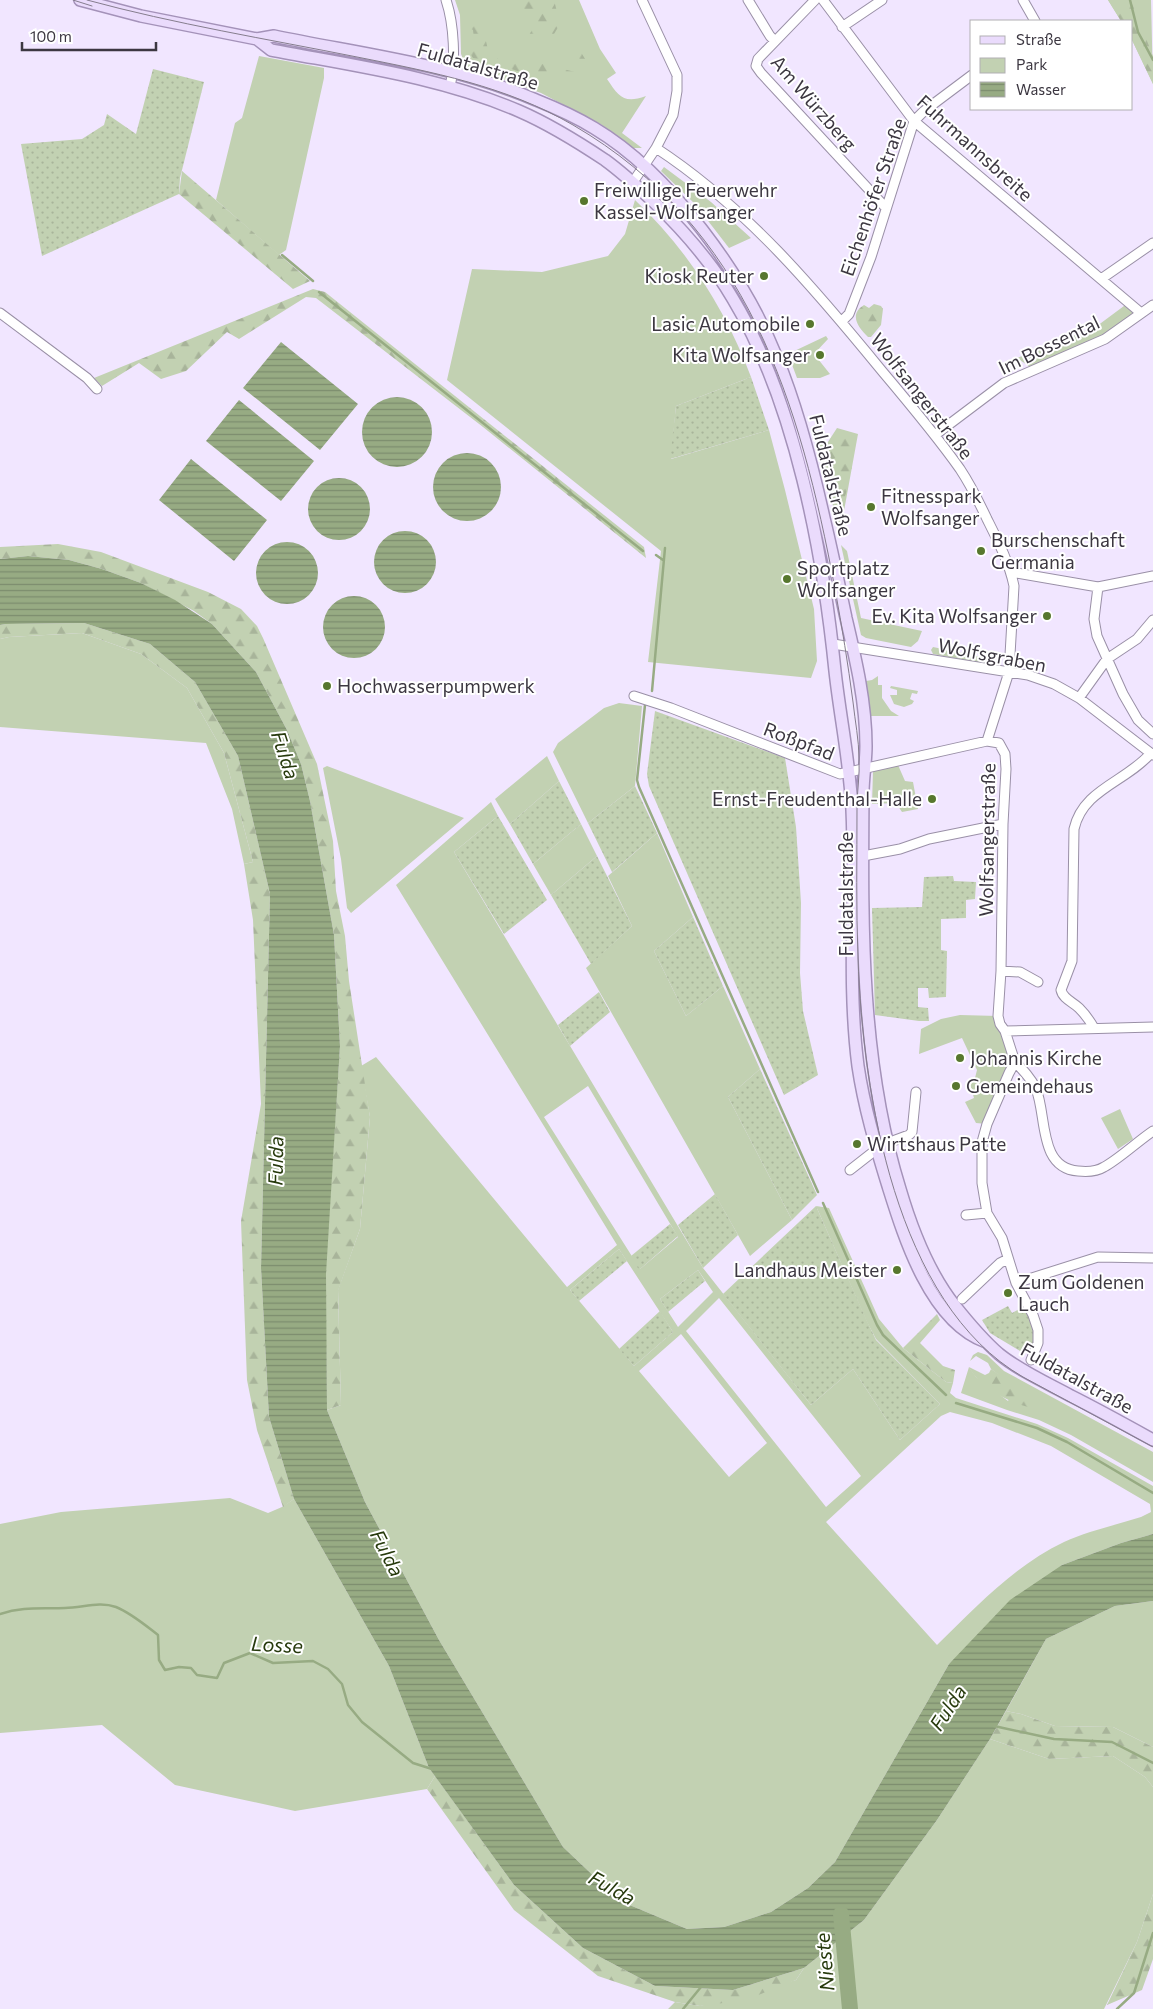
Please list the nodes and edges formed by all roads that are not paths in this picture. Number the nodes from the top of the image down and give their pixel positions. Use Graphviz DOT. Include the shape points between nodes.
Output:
graph roads {
  1 [pos="80,0"];
  2 [pos="446,0"];
  3 [pos="642,0"];
  4 [pos="748,0"];
  5 [pos="815,0"];
  6 [pos="823,0"];
  7 [pos="882,0"];
  8 [pos="1023,0"];
  9 [pos="1034,20"];
  10 [pos="842,27"];
  11 [pos="257,40"];
  12 [pos="776,41"];
  13 [pos="453,73"];
  14 [pos="970,76"];
  15 [pos="450,86"];
  16 [pos="914,121"];
  17 [pos="656,148"];
  18 [pos="644,166"];
  19 [pos="633,182"];
  20 [pos="886,208"];
  21 [pos="1153,244"];
  22 [pos="1101,279"];
  23 [pos="1153,305"];
  24 [pos="0,313"];
  25 [pos="1141,313"];
  26 [pos="842,321"];
  27 [pos="97,388"];
  28 [pos="935,435"];
  29 [pos="1011,572"];
  30 [pos="1153,576"];
  31 [pos="1098,587"];
  32 [pos="1153,620"];
  33 [pos="833,644"];
  34 [pos="854,647"];
  35 [pos="1107,659"];
  36 [pos="1009,672"];
  37 [pos="634,696"];
  38 [pos="1079,698"];
  39 [pos="1153,734"];
  40 [pos="987,742"];
  41 [pos="1152,754"];
  42 [pos="865,768"];
  43 [pos="849,772"];
  44 [pos="1003,824"];
  45 [pos="863,856"];
  46 [pos="1001,971"];
  47 [pos="1038,982"];
  48 [pos="1153,1027"];
  49 [pos="1094,1028"];
  50 [pos="1005,1031"];
  51 [pos="1015,1062"];
  52 [pos="916,1092"];
  53 [pos="1153,1131"];
  54 [pos="882,1146"];
  55 [pos="850,1170"];
  56 [pos="987,1213"];
  57 [pos="966,1215"];
  58 [pos="1153,1258"];
  59 [pos="1008,1259"];
  60 [pos="1016,1283"];
  61 [pos="962,1299"];
  62 [pos="1031,1360"];
  63 [pos="1153,1440"];
  1 -- 11 [label="main road, Fuldatalstraße"];
  2 -- 13 [label="street" via="451,15"];
  3 -- 17 [label="street" via="677,75 676,107"];
  4 -- 12 [label="street, Am Würzberg"];
  5 -- 12 [label="street, Am Würzberg"];
  6 -- 10 [label="street, Fuhrmannsbreite"];
  7 -- 10 [label="street"];
  8 -- 9 [label="street"];
  10 -- 16 [label="street, Fuhrmannsbreite"];
  11 -- 13 [label="main road, Fuldatalstraße" via="274,36"];
  11 -- 15 [label="main road, Fuldatalstraße" via="271,50"];
  12 -- 20 [label="street, Am Würzberg" via="758,59 756,66 760,73"];
  13 -- 15 [label="street"];
  13 -- 18 [label="main road, Fuldatalstraße" via="524,95 571,116 596,130"];
  14 -- 16 [label="street, Eichenhöfer Straße"];
  15 -- 19 [label="main road, Fuldatalstraße" via="522,112 550,126"];
  16 -- 20 [label="street, Eichenhöfer Straße"];
  16 -- 22 [label="street, Fuhrmannsbreite"];
  17 -- 18 [label="street"];
  17 -- 26 [label="street, Wolfsangerstraße" via="725,198 779,251"];
  18 -- 19 [label="street"];
  18 -- 34 [label="main road, Fuldatalstraße" via="723,258 749,299 777,357 814,472"];
  19 -- 33 [label="main road, Fuldatalstraße" via="677,224 707,261 733,299 763,359 785,418 808,503"];
  20 -- 26 [label="street, Eichenhöfer Straße" via="849,314"];
  21 -- 22 [label="street"];
  22 -- 25 [label="street, Fuhrmannsbreite"];
  23 -- 25 [label="street, Im Bossental"];
  24 -- 27 [label="street"];
  25 -- 28 [label="street, Im Bossental" via="1105,339 1004,383"];
  26 -- 28 [label="street, Wolfsangerstraße"];
  28 -- 29 [label="street, Wolfsangerstraße" via="966,479"];
  29 -- 31 [label="street"];
  29 -- 36 [label="street, Wolfsangerstraße" via="1014,586"];
  30 -- 31 [label="street"];
  31 -- 35 [label="street" via="1094,619"];
  32 -- 35 [label="street" via="1137,639"];
  33 -- 34 [label="street, Wolfsgraben"];
  33 -- 43 [label="main road, Fuldatalstraße"];
  34 -- 36 [label="street, Wolfsgraben"];
  34 -- 42 [label="main road, Fuldatalstraße" via="864,711"];
  35 -- 38 [label="street"];
  35 -- 39 [label="street" via="1138,720"];
  36 -- 38 [label="street, Wolfsgraben" via="1054,684"];
  36 -- 40 [label="street, Wolfsangerstraße"];
  37 -- 43 [label="street, Roßpfad" via="840,774"];
  38 -- 41 [label="street, Wolfsgraben"];
  40 -- 42 [label="street, Roßpfad"];
  40 -- 44 [label="street, Wolfsangerstraße" via="999,743 1005,754"];
  41 -- 49 [label="street" via="1087,802 1077,816 1074,829 1072,961 1061,990 1062,995 1078,1006"];
  42 -- 43 [label="street, Roßpfad"];
  42 -- 45 [label="main road, Fuldatalstraße"];
  43 -- 54 [label="main road, Fuldatalstraße" via="854,1020 858,1067"];
  44 -- 45 [label="street"];
  44 -- 46 [label="street, Wolfsangerstraße"];
  45 -- 54 [label="main road, Fuldatalstraße" via="865,972"];
  46 -- 47 [label="street" via="1020,972"];
  46 -- 50 [label="street, Wolfsangerstraße" via="998,1016"];
  48 -- 49 [label="street"];
  49 -- 50 [label="street"];
  50 -- 51 [label="street, Wolfsangerstraße"];
  51 -- 53 [label="street" via="1036,1089 1053,1157 1072,1171 1092,1172 1104,1167"];
  51 -- 56 [label="street" via="988,1120 982,1142 982,1184"];
  52 -- 54 [label="street" via="912,1132"];
  54 -- 55 [label="street"];
  54 -- 63 [label="main road, Fuldatalstraße" via="901,1228 912,1256 938,1301 964,1331 987,1343 1034,1377"];
  56 -- 57 [label="street"];
  56 -- 59 [label="street" via="1002,1238"];
  58 -- 60 [label="street" via="1098,1257"];
  59 -- 60 [label="street"];
  59 -- 61 [label="street"];
  60 -- 62 [label="street" via="1038,1330 1038,1343"];
}
